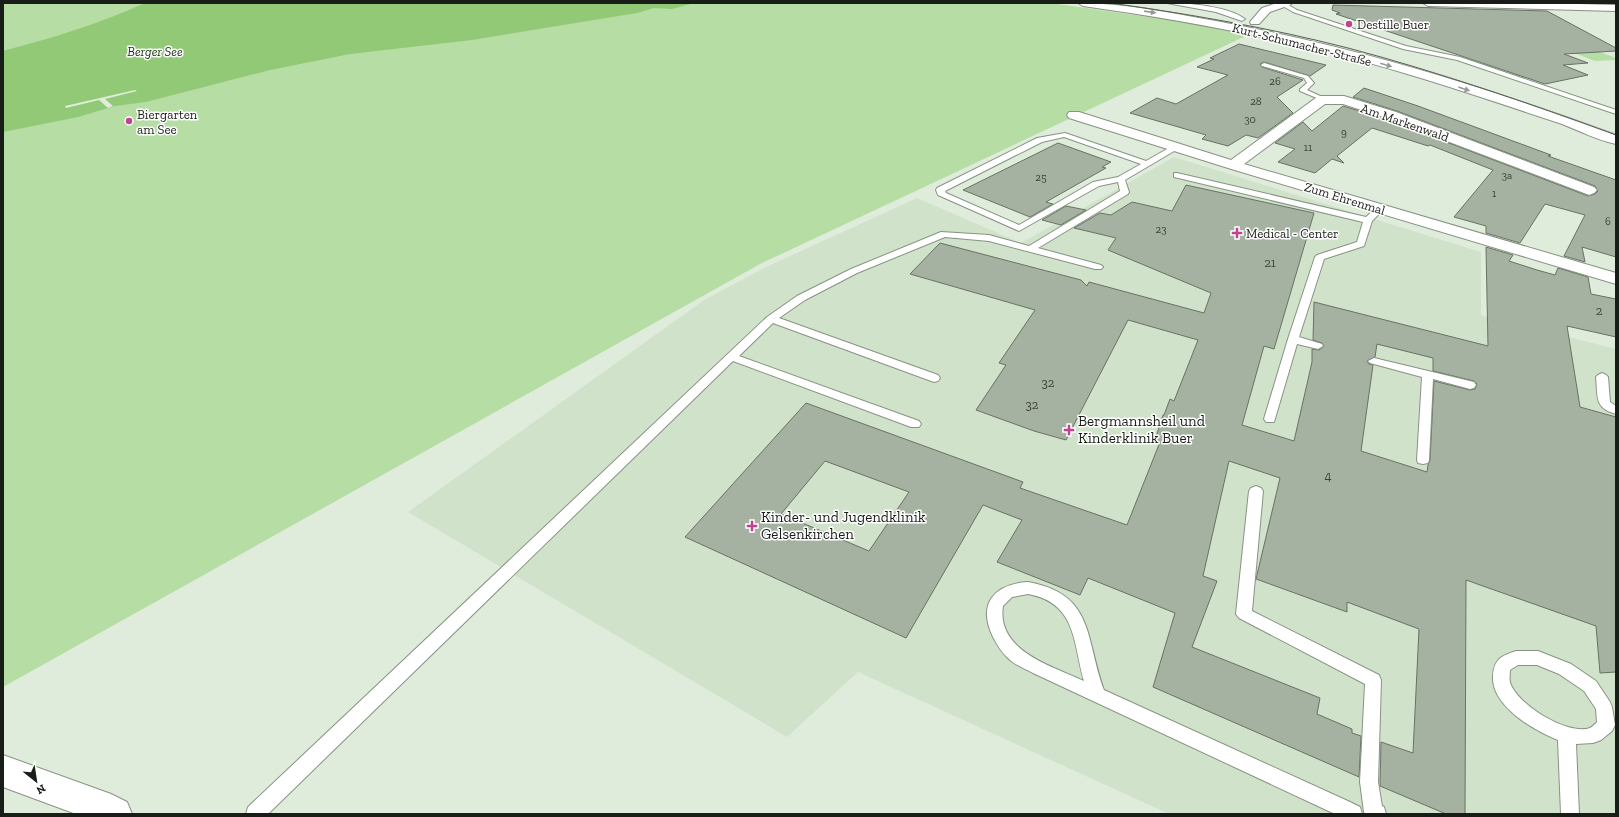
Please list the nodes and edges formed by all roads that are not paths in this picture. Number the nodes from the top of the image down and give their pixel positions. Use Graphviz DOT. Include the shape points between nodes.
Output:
graph roads {
  1 [pos="1083,3"];
  2 [pos="1145,3"];
  3 [pos="1170,3"];
  4 [pos="1284,3"];
  5 [pos="1428,3"];
  6 [pos="1496,4"];
  7 [pos="1616,8"];
  8 [pos="1242,19"];
  9 [pos="1255,22"];
  10 [pos="1350,43"];
  11 [pos="1365,47"];
  12 [pos="1427,63"];
  13 [pos="1264,65"];
  14 [pos="1326,100"];
  15 [pos="1516,107"];
  16 [pos="1616,112"];
  17 [pos="1074,115"];
  18 [pos="1616,140"];
  19 [pos="1177,147"];
  20 [pos="1616,148"];
  21 [pos="1147,164"];
  22 [pos="1233,165"];
  23 [pos="1177,175"];
  24 [pos="1121,179"];
  25 [pos="1589,190"];
  26 [pos="1380,209"];
  27 [pos="1368,220"];
  28 [pos="1030,249"];
  29 [pos="1098,267"];
  30 [pos="1616,279"];
  31 [pos="771,319"];
  32 [pos="1293,339"];
  33 [pos="1318,346"];
  34 [pos="732,357"];
  35 [pos="1374,361"];
  36 [pos="1428,374"];
  37 [pos="1602,377"];
  38 [pos="934,378"];
  39 [pos="1470,385"];
  40 [pos="1616,410"];
  41 [pos="1270,419"];
  42 [pos="915,424"];
  43 [pos="1423,460"];
  44 [pos="1256,491"];
  45 [pos="1097,694"];
  46 [pos="1568,735"];
  47 [pos="3,772"];
  48 [pos="115,814"];
  49 [pos="255,814"];
  50 [pos="1353,814"];
  51 [pos="1374,814"];
  52 [pos="1570,814"];
  1 -- 15 [label="street, Kurt-Schumacher-Straße, one-way" via="1242,29 1334,50 1428,76"];
  2 -- 8 [label="street, Kurt-Schumacher-Straße"];
  3 -- 8 [label="lane, Kurt-Schumacher-Straße" via="1232,14"];
  4 -- 9 [label="street" via="1266,10"];
  4 -- 16 [label="lane, Kurt-Schumacher-Straße" via="1295,11 1406,48 1458,58"];
  5 -- 6 [label="street"];
  6 -- 7 [label="street"];
  8 -- 9 [label="street, Kurt-Schumacher-Straße"];
  9 -- 10 [label="street, Kurt-Schumacher-Straße"];
  11 -- 12 [label="street, Kurt-Schumacher-Straße"];
  13 -- 14 [label="lane" via="1306,77 1311,83 1302,90"];
  14 -- 22 [label="street" via="1322,100"];
  14 -- 25 [label="street, Am Markenwald" via="1344,100 1391,115"];
  15 -- 18 [label="street, Kurt-Schumacher-Straße" via="1568,122"];
  15 -- 20 [label="street, Kurt-Schumacher-Straße"];
  17 -- 19 [label="street, Zum Ehrenmal"];
  19 -- 21 [label="lane"];
  19 -- 22 [label="street, Zum Ehrenmal"];
  21 -- 24 [label="lane"];
  21 -- 24 [label="lane" via="1065,136 1040,140 940,190 942,195 1019,228 1096,184"];
  22 -- 26 [label="street, Zum Ehrenmal"];
  23 -- 27 [label="lane"];
  24 -- 28 [label="lane" via="1125,192"];
  26 -- 27 [label="lane"];
  26 -- 30 [label="street, Zum Ehrenmal"];
  27 -- 32 [label="lane" via="1361,244 1320,257"];
  28 -- 29 [label="lane"];
  28 -- 31 [label="lane" via="989,238 944,234 854,271 801,298"];
  31 -- 34 [label="lane"];
  31 -- 38 [label="lane"];
  32 -- 33 [label="lane"];
  32 -- 41 [label="lane"];
  34 -- 42 [label="lane"];
  34 -- 49 [label="lane"];
  35 -- 36 [label="lane"];
  36 -- 39 [label="lane"];
  36 -- 43 [label="lane"];
  37 -- 40 [label="lane" via="1604,403"];
  44 -- 51 [label="lane" via="1244,614 1373,680 1369,782"];
  45 -- 45 [label="lane" via="1029,663 1011,651 994,617 997,602 1002,596 1018,590 1036,589 1060,600 1069,608 1082,634"];
  45 -- 50 [label="lane"];
  46 -- 46 [label="lane" via="1592,736 1606,725 1604,707 1590,686 1565,669 1538,658 1516,658 1502,666 1502,683 1515,704 1539,723"];
  46 -- 52 [label="lane"];
  47 -- 48 [label="street"];
}
